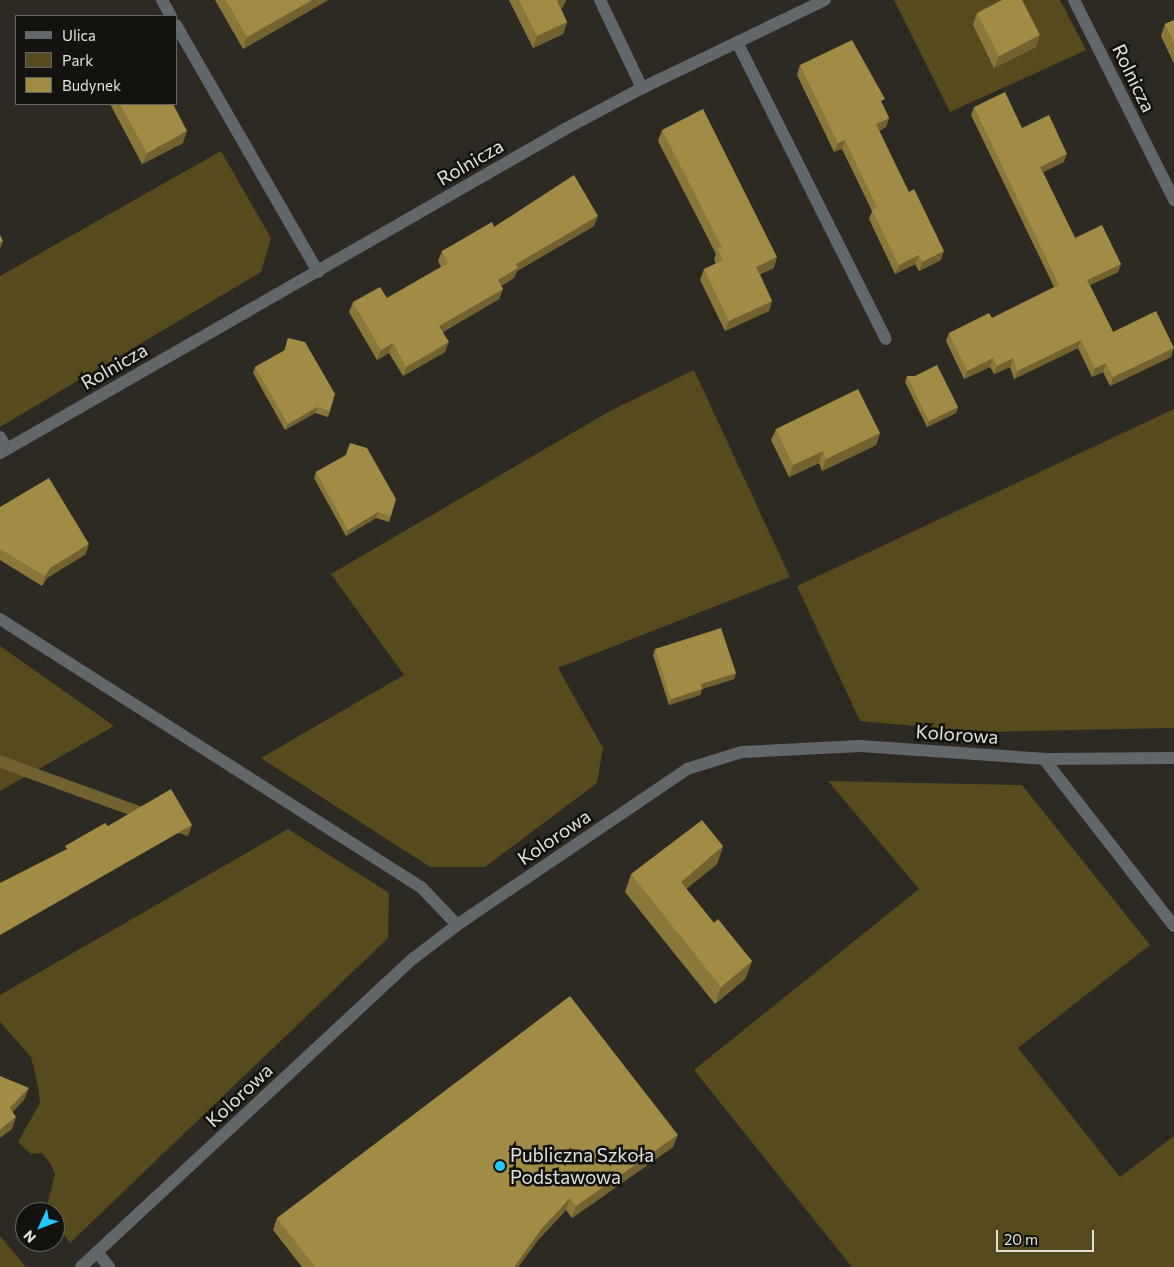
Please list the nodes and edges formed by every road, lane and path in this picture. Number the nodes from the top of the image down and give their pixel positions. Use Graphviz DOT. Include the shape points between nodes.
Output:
graph roads {
  1 [pos="162,0"];
  2 [pos="600,0"];
  3 [pos="824,0"];
  4 [pos="1074,0"];
  5 [pos="170,15"];
  6 [pos="178,28"];
  7 [pos="737,42"];
  8 [pos="642,88"];
  9 [pos="1174,200"];
  10 [pos="318,272"];
  11 [pos="886,338"];
  12 [pos="0,436"];
  13 [pos="4,451"];
  14 [pos="0,619"];
  15 [pos="1174,758"];
  16 [pos="1044,759"];
  17 [pos="457,925"];
  18 [pos="1174,926"];
  19 [pos="97,1252"];
  20 [pos="81,1267"];
  21 [pos="109,1267"];
  1 -- 5 [label="street"];
  2 -- 8 [label="street"];
  3 -- 7 [label="street, Rolnicza"];
  4 -- 9 [label="street, Rolnicza"];
  6 -- 10 [label="street"];
  7 -- 8 [label="street, Rolnicza"];
  7 -- 11 [label="street"];
  8 -- 10 [label="street, Rolnicza"];
  10 -- 13 [label="street, Rolnicza"];
  12 -- 13 [label="street, Rolnicza"];
  14 -- 17 [label="street" via="421,887"];
  15 -- 16 [label="street, Kolorowa"];
  16 -- 17 [label="street, Kolorowa" via="860,746 742,752 687,769"];
  16 -- 18 [label="street"];
  17 -- 19 [label="street, Kolorowa" via="414,958"];
  19 -- 20 [label="street, Kolorowa"];
  19 -- 21 [label="street"];
}
